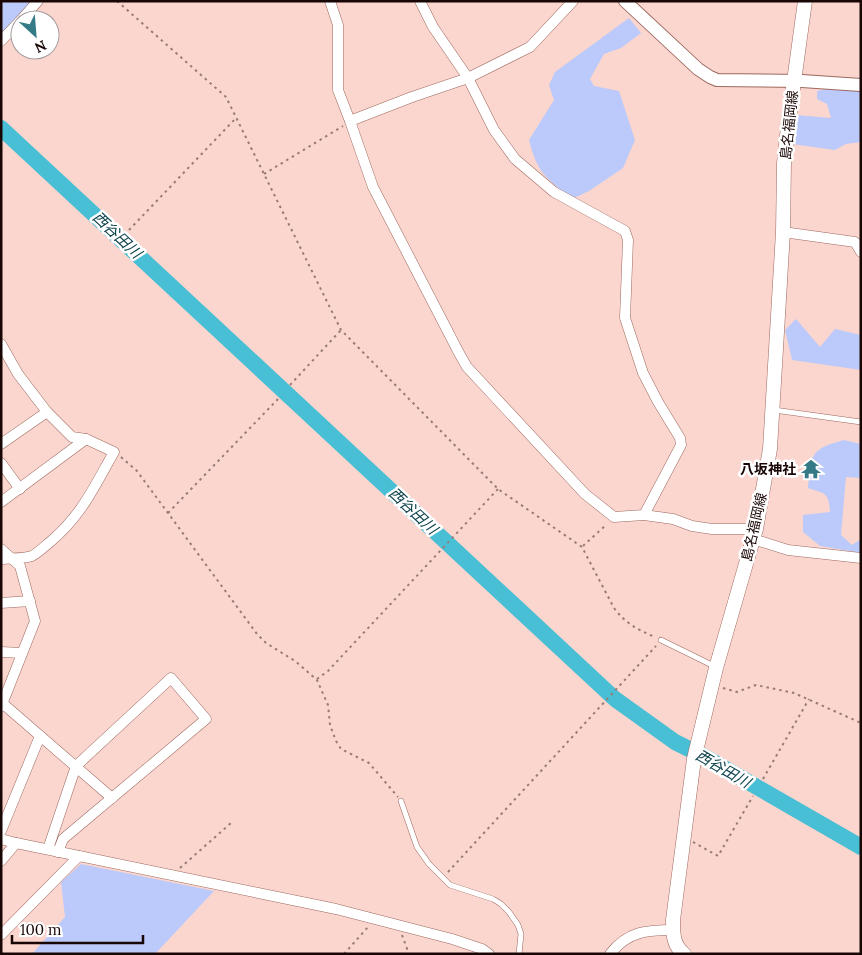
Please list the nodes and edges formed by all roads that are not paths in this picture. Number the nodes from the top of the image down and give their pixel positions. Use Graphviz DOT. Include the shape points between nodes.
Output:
graph roads {
  1 [pos="330,1"];
  2 [pos="420,1"];
  3 [pos="573,1"];
  4 [pos="805,1"];
  5 [pos="626,2"];
  6 [pos="10,31"];
  7 [pos="1,41"];
  8 [pos="468,78"];
  9 [pos="794,81"];
  10 [pos="861,85"];
  11 [pos="350,121"];
  12 [pos="782,232"];
  13 [pos="861,252"];
  14 [pos="1,344"];
  15 [pos="773,410"];
  16 [pos="47,412"];
  17 [pos="861,422"];
  18 [pos="86,439"];
  19 [pos="1,444"];
  20 [pos="1,463"];
  21 [pos="20,489"];
  22 [pos="1,502"];
  23 [pos="644,515"];
  24 [pos="755,534"];
  25 [pos="1,549"];
  26 [pos="12,558"];
  27 [pos="861,558"];
  28 [pos="1,559"];
  29 [pos="30,601"];
  30 [pos="1,603"];
  31 [pos="661,640"];
  32 [pos="1,652"];
  33 [pos="22,653"];
  34 [pos="716,668"];
  35 [pos="2,704"];
  36 [pos="40,736"];
  37 [pos="76,766"];
  38 [pos="112,798"];
  39 [pos="401,801"];
  40 [pos="1,831"];
  41 [pos="1,839"];
  42 [pos="16,843"];
  43 [pos="53,851"];
  44 [pos="78,856"];
  45 [pos="1,861"];
  46 [pos="673,930"];
  47 [pos="1,935"];
  48 [pos="682,953"];
  49 [pos="489,954"];
  50 [pos="519,954"];
  51 [pos="610,954"];
  1 -- 11 [label="street" via="338,25 338,90"];
  2 -- 8 [label="street" via="433,27"];
  3 -- 8 [label="street" via="530,47"];
  4 -- 9 [label="main road, 島名福岡線"];
  5 -- 9 [label="street" via="710,77 718,80"];
  6 -- 7 [label="street"];
  8 -- 11 [label="street"];
  8 -- 23 [label="street" via="494,130 515,159 554,192 625,231 628,240 626,318 643,373 681,445"];
  9 -- 10 [label="street"];
  9 -- 12 [label="main road, 島名福岡線" via="784,163"];
  11 -- 23 [label="street" via="381,205 467,367 586,494 614,517"];
  12 -- 13 [label="street" via="855,242"];
  12 -- 15 [label="main road, 島名福岡線"];
  14 -- 16 [label="street" via="18,374"];
  15 -- 17 [label="lane"];
  15 -- 24 [label="main road, 島名福岡線" via="770,449"];
  16 -- 18 [label="street" via="72,437"];
  16 -- 19 [label="street"];
  18 -- 21 [label="street"];
  18 -- 26 [label="street" via="114,452 89,498 78,514 39,551 30,557"];
  20 -- 21 [label="street"];
  21 -- 22 [label="street"];
  23 -- 24 [label="street" via="673,519 692,526"];
  24 -- 27 [label="street" via="788,550"];
  24 -- 34 [label="main road, 島名福岡線"];
  25 -- 26 [label="street"];
  26 -- 28 [label="street"];
  26 -- 29 [label="street" via="20,566"];
  29 -- 30 [label="street"];
  29 -- 33 [label="street" via="35,621"];
  31 -- 34 [label="lane"];
  32 -- 33 [label="street"];
  33 -- 35 [label="street"];
  34 -- 46 [label="main road, 島名福岡線" via="695,754"];
  35 -- 36 [label="street"];
  36 -- 37 [label="street"];
  36 -- 40 [label="street"];
  37 -- 38 [label="street"];
  37 -- 38 [label="street" via="171,678 206,718"];
  37 -- 43 [label="street"];
  38 -- 43 [label="street" via="63,838"];
  39 -- 50 [label="lane" via="417,847 429,864 450,885 501,904 518,925 521,934"];
  41 -- 42 [label="street"];
  42 -- 43 [label="street"];
  42 -- 45 [label="street"];
  43 -- 44 [label="street"];
  44 -- 47 [label="street"];
  44 -- 49 [label="street" via="336,909 452,940"];
  46 -- 48 [label="main road, 島名福岡線" via="676,945"];
  46 -- 51 [label="street" via="640,932 620,943"];
}
